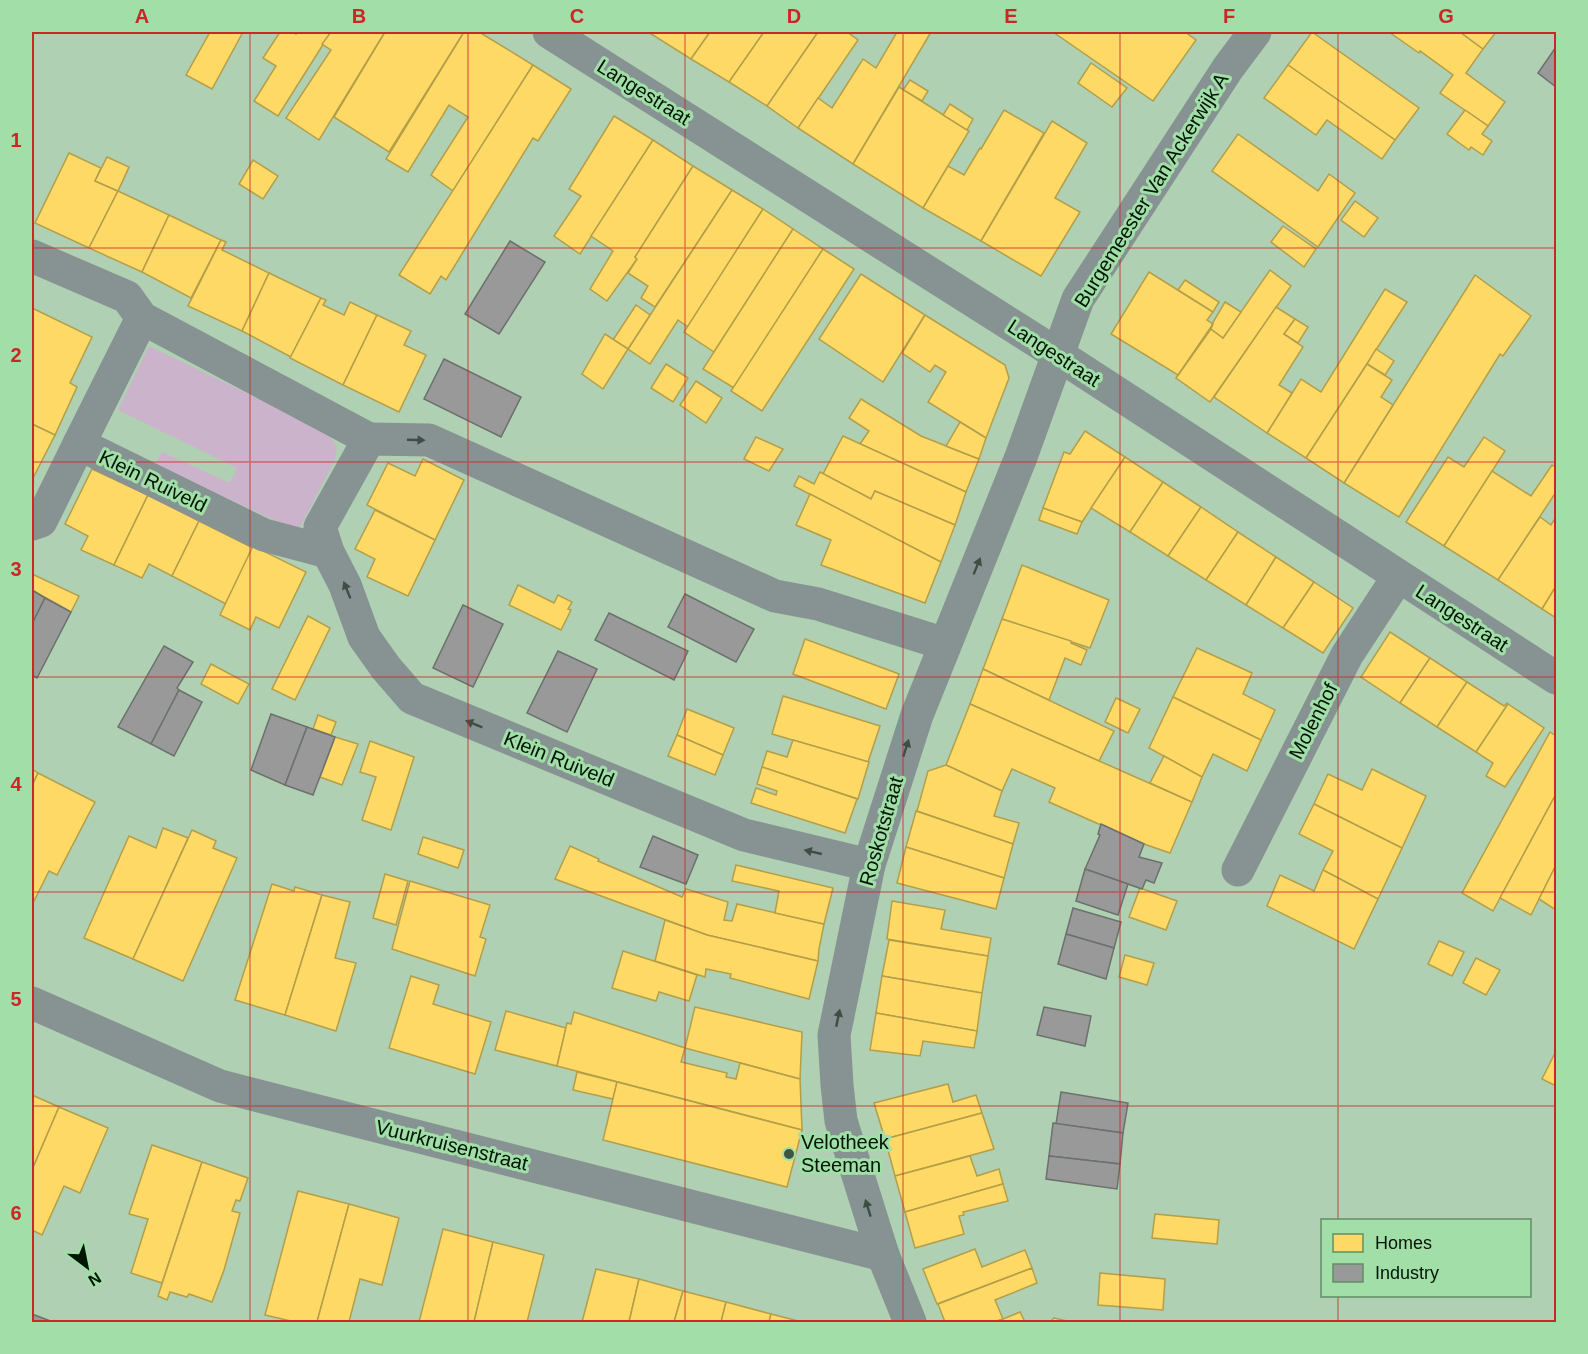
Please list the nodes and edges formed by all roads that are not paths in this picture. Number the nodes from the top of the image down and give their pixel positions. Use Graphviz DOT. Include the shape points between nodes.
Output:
graph roads {
  1 [pos="549,32"];
  2 [pos="1255,32"];
  3 [pos="32,256"];
  4 [pos="142,318"];
  5 [pos="1057,354"];
  6 [pos="369,439"];
  7 [pos="79,444"];
  8 [pos="32,525"];
  9 [pos="328,552"];
  10 [pos="1398,577"];
  11 [pos="945,644"];
  12 [pos="1557,678"];
  13 [pos="869,865"];
  14 [pos="1238,870"];
  15 [pos="32,1003"];
  16 [pos="883,1256"];
  17 [pos="910,1323"];
  1 -- 5 [label="street, Langestraat"];
  2 -- 5 [label="street, Burgemeester Van Ackerwijk A" via="1078,299"];
  3 -- 4 [label="street" via="127,297"];
  4 -- 6 [label="street"];
  4 -- 7 [label="street, Klein Ruiveld"];
  5 -- 10 [label="street, Langestraat"];
  11 -- 5 [label="street, Roskotstraat, one-way" via="1022,457"];
  6 -- 9 [label="street, Klein Ruiveld" via="320,527"];
  6 -- 11 [label="street, one-way" via="429,440 775,596 819,603"];
  7 -- 8 [label="street, Klein Ruiveld" via="41,522"];
  7 -- 9 [label="street, Klein Ruiveld" via="264,536"];
  13 -- 9 [label="street, Klein Ruiveld, one-way" via="744,835 412,698 364,637"];
  10 -- 12 [label="street, Langestraat"];
  10 -- 14 [label="street, Molenhof" via="1347,654"];
  13 -- 11 [label="street, Roskotstraat, one-way" via="917,715"];
  16 -- 13 [label="street, Roskotstraat, one-way" via="841,1121 834,1035"];
  15 -- 16 [label="street, Vuurkruisenstraat" via="220,1086"];
  16 -- 17 [label="street, Roskotstraat"];
}
